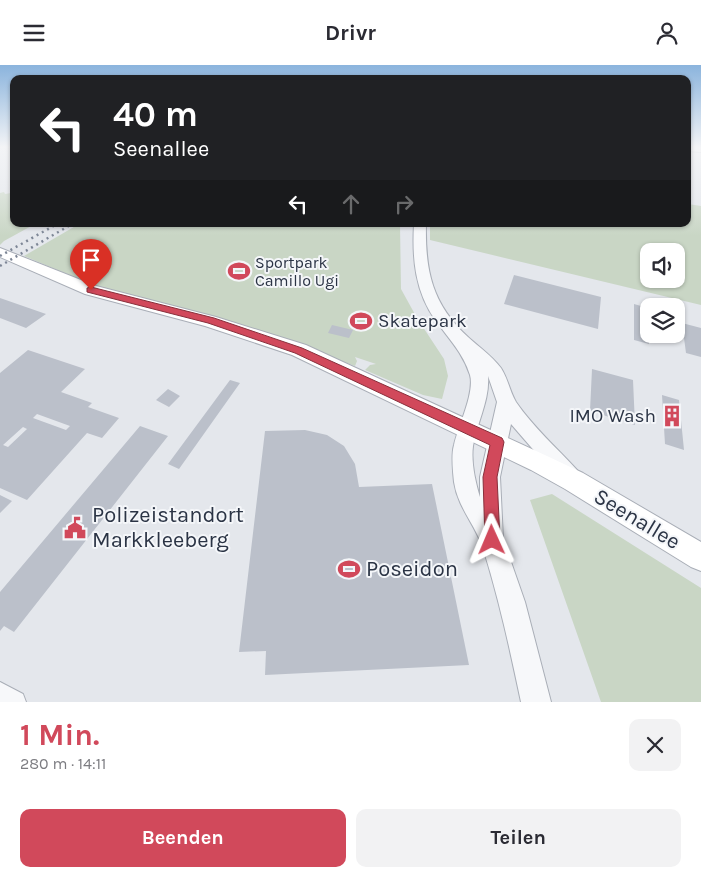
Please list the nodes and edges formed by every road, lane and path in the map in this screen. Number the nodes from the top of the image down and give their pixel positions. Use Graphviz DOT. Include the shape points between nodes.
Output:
graph roads {
  1 [pos="420,227"];
  2 [pos="0,252"];
  3 [pos="462,341"];
  4 [pos="506,402"];
  5 [pos="468,429"];
  6 [pos="497,442"];
  7 [pos="574,481"];
  8 [pos="492,540"];
  9 [pos="701,557"];
  10 [pos="0,693"];
  11 [pos="15,702"];
  12 [pos="536,702"];
  1 -- 3 [label="street" via="422,279 435,307"];
  2 -- 5 [label="main road, Seenallee" via="91,290 218,323 298,350"];
  3 -- 4 [label="street" via="494,371 501,381"];
  3 -- 5 [label="street" via="479,376 479,397"];
  4 -- 6 [label="street"];
  4 -- 7 [label="street, Seenallee" via="516,418"];
  5 -- 6 [label="main road, Seenallee"];
  5 -- 8 [label="street" via="463,447 465,482 471,504"];
  6 -- 7 [label="main road, Seenallee"];
  6 -- 8 [label="street" via="490,477"];
  7 -- 9 [label="main road, Seenallee"];
  8 -- 12 [label="street" via="512,602"];
  10 -- 11 [label="street"];
}
